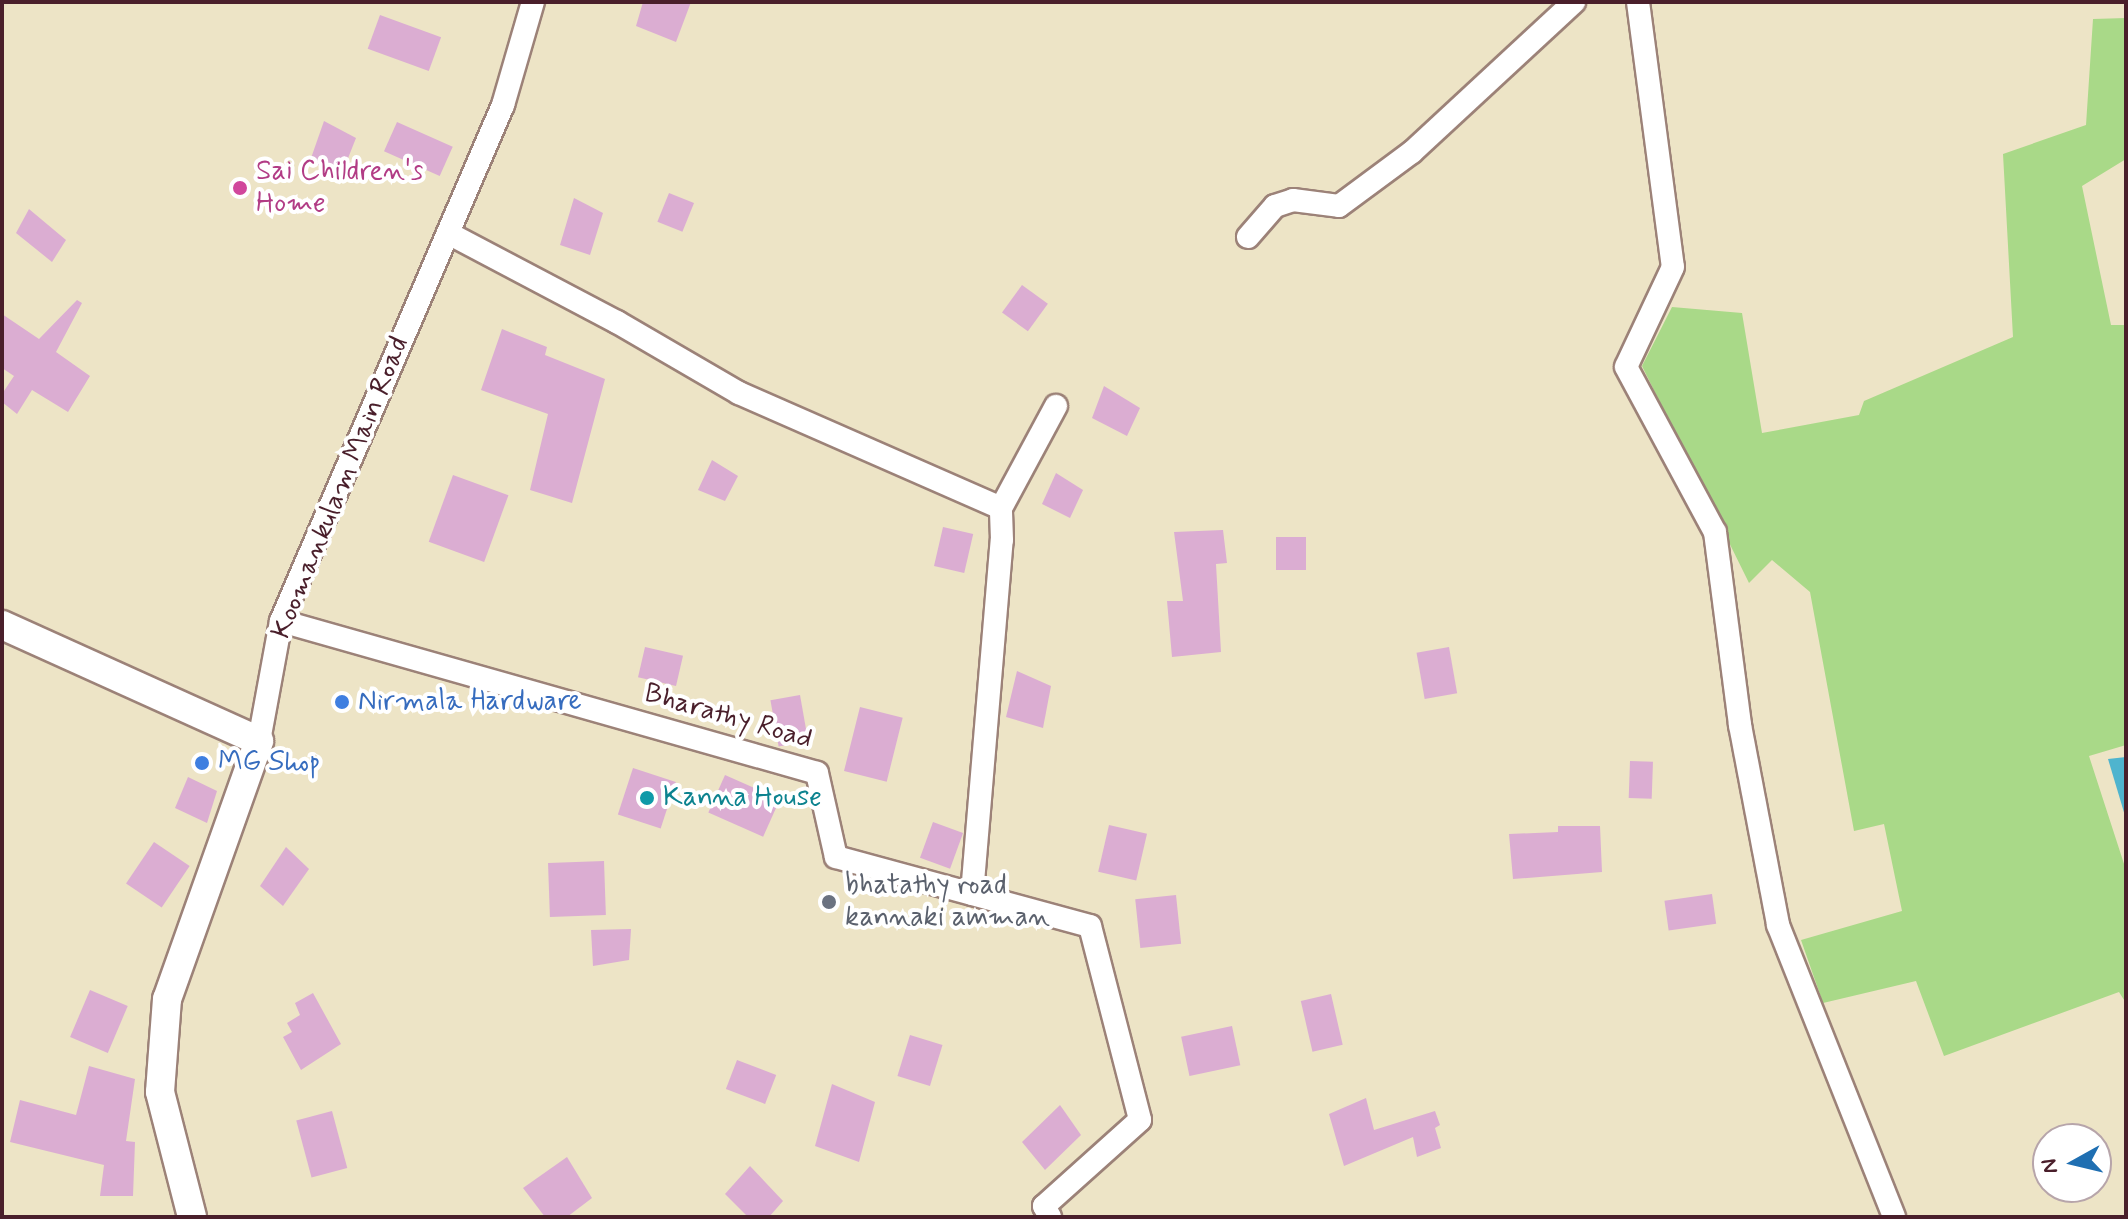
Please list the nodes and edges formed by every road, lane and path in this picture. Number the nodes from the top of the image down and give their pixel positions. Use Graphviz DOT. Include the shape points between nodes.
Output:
graph roads {
  1 [pos="533,2"];
  2 [pos="1574,2"];
  3 [pos="1638,2"];
  4 [pos="448,233"];
  5 [pos="1248,237"];
  6 [pos="1056,406"];
  7 [pos="1001,508"];
  8 [pos="281,621"];
  9 [pos="2,625"];
  10 [pos="259,741"];
  11 [pos="972,894"];
  12 [pos="192,1217"];
  13 [pos="1050,1217"];
  14 [pos="1894,1217"];
  1 -- 4 [label="street, Koomankulam Main Road" via="503,105"];
  2 -- 5 [label="street" via="1412,152 1339,206 1293,200 1275,206"];
  3 -- 14 [label="street" via="1673,267 1626,367 1715,532 1740,725 1778,925"];
  4 -- 7 [label="street" via="739,393"];
  4 -- 8 [label="street, Koomankulam Main Road"];
  6 -- 7 [label="street"];
  7 -- 11 [label="street"];
  8 -- 10 [label="street, Koomankulam Main Road"];
  8 -- 11 [label="street, Bharathy Road" via="817,773 836,857"];
  9 -- 10 [label="street"];
  10 -- 12 [label="street, Koomankulam Main Road" via="167,999 160,1092"];
  11 -- 13 [label="street, Bharathy Road" via="1090,926 1140,1120 1044,1206"];
}
